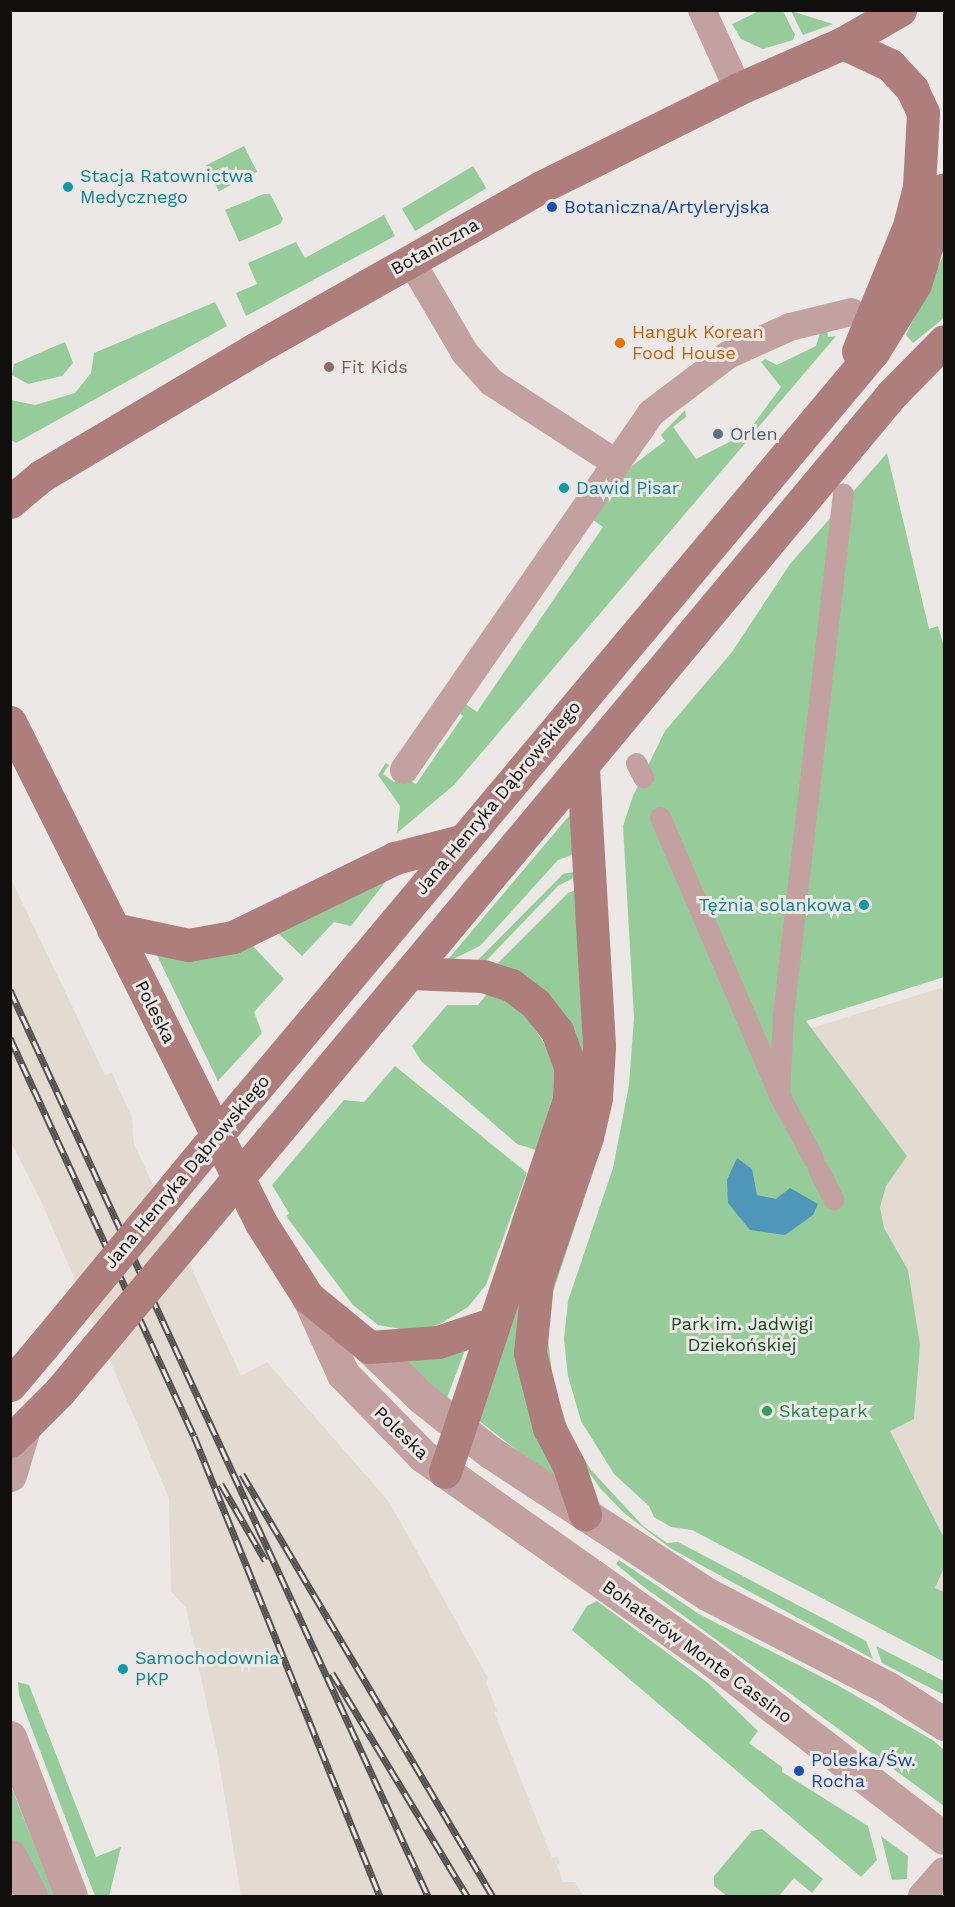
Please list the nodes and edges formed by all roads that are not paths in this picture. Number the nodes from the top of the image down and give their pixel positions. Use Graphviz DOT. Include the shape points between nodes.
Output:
graph roads {
  1 [pos="702,10"];
  2 [pos="900,10"];
  3 [pos="843,43"];
  4 [pos="738,89"];
  5 [pos="945,189"];
  6 [pos="411,261"];
  7 [pos="851,312"];
  8 [pos="945,341"];
  9 [pos="850,382"];
  10 [pos="614,462"];
  11 [pos="26,479"];
  12 [pos="843,493"];
  13 [pos="10,502"];
  14 [pos="10,722"];
  15 [pos="584,768"];
  16 [pos="404,770"];
  17 [pos="660,817"];
  18 [pos="464,840"];
  19 [pos="113,929"];
  20 [pos="404,980"];
  21 [pos="779,1095"];
  22 [pos="832,1199"];
  23 [pos="308,1298"];
  24 [pos="492,1324"];
  25 [pos="369,1347"];
  26 [pos="10,1385"];
  27 [pos="458,1428"];
  28 [pos="17,1434"];
  29 [pos="445,1472"];
  30 [pos="10,1475"];
  31 [pos="585,1514"];
  32 [pos="945,1724"];
  33 [pos="10,1737"];
  34 [pos="945,1838"];
  35 [pos="10,1856"];
  36 [pos="945,1871"];
  37 [pos="32,1896"];
  38 [pos="71,1896"];
  39 [pos="922,1896"];
  1 -- 4 [label="street"];
  2 -- 3 [label="main road, Botaniczna"];
  3 -- 4 [label="main road, Botaniczna"];
  3 -- 9 [label="main road" via="895,70 912,88 923,113 919,187 909,226 898,261 863,333"];
  4 -- 6 [label="main road, Botaniczna" via="603,154"];
  5 -- 9 [label="main road, Jana Henryka Dąbrowskiego" via="915,284 901,312"];
  6 -- 10 [label="street" via="465,353 491,382"];
  6 -- 11 [label="main road, Botaniczna"];
  7 -- 10 [label="street" via="790,327 728,355 651,413"];
  8 -- 15 [label="main road" via="892,394"];
  9 -- 18 [label="main road, Jana Henryka Dąbrowskiego"];
  10 -- 16 [label="street"];
  11 -- 13 [label="main road, Botaniczna"];
  12 -- 21 [label="street" via="784,1004"];
  14 -- 19 [label="main road, Poleska"];
  15 -- 20 [label="main road"];
  15 -- 31 [label="main road" via="599,1047 596,1098 587,1137 537,1282 530,1353 549,1428 569,1466"];
  17 -- 21 [label="street"];
  18 -- 19 [label="main road" via="395,858 233,937 188,945"];
  18 -- 26 [label="main road, Jana Henryka Dąbrowskiego, bridge"];
  19 -- 23 [label="main road, Poleska" via="261,1223"];
  20 -- 24 [label="main road" via="483,976 511,985 535,1003 557,1031 570,1067 569,1099"];
  20 -- 28 [label="main road, bridge" via="60,1391"];
  21 -- 22 [label="street"];
  23 -- 25 [label="main road, Poleska"];
  23 -- 29 [label="street, Poleska" via="343,1374 423,1456"];
  24 -- 25 [label="main road" via="438,1342"];
  24 -- 27 [label="main road"];
  25 -- 27 [label="street, Poleska"];
  27 -- 29 [label="main road"];
  27 -- 31 [label="street"];
  28 -- 30 [label="street"];
  29 -- 34 [label="street, Bohaterów Monte Cassino" via="704,1654"];
  31 -- 32 [label="street" via="707,1594 888,1688"];
  33 -- 38 [label="street"];
  35 -- 37 [label="street"];
  36 -- 39 [label="street"];
}
